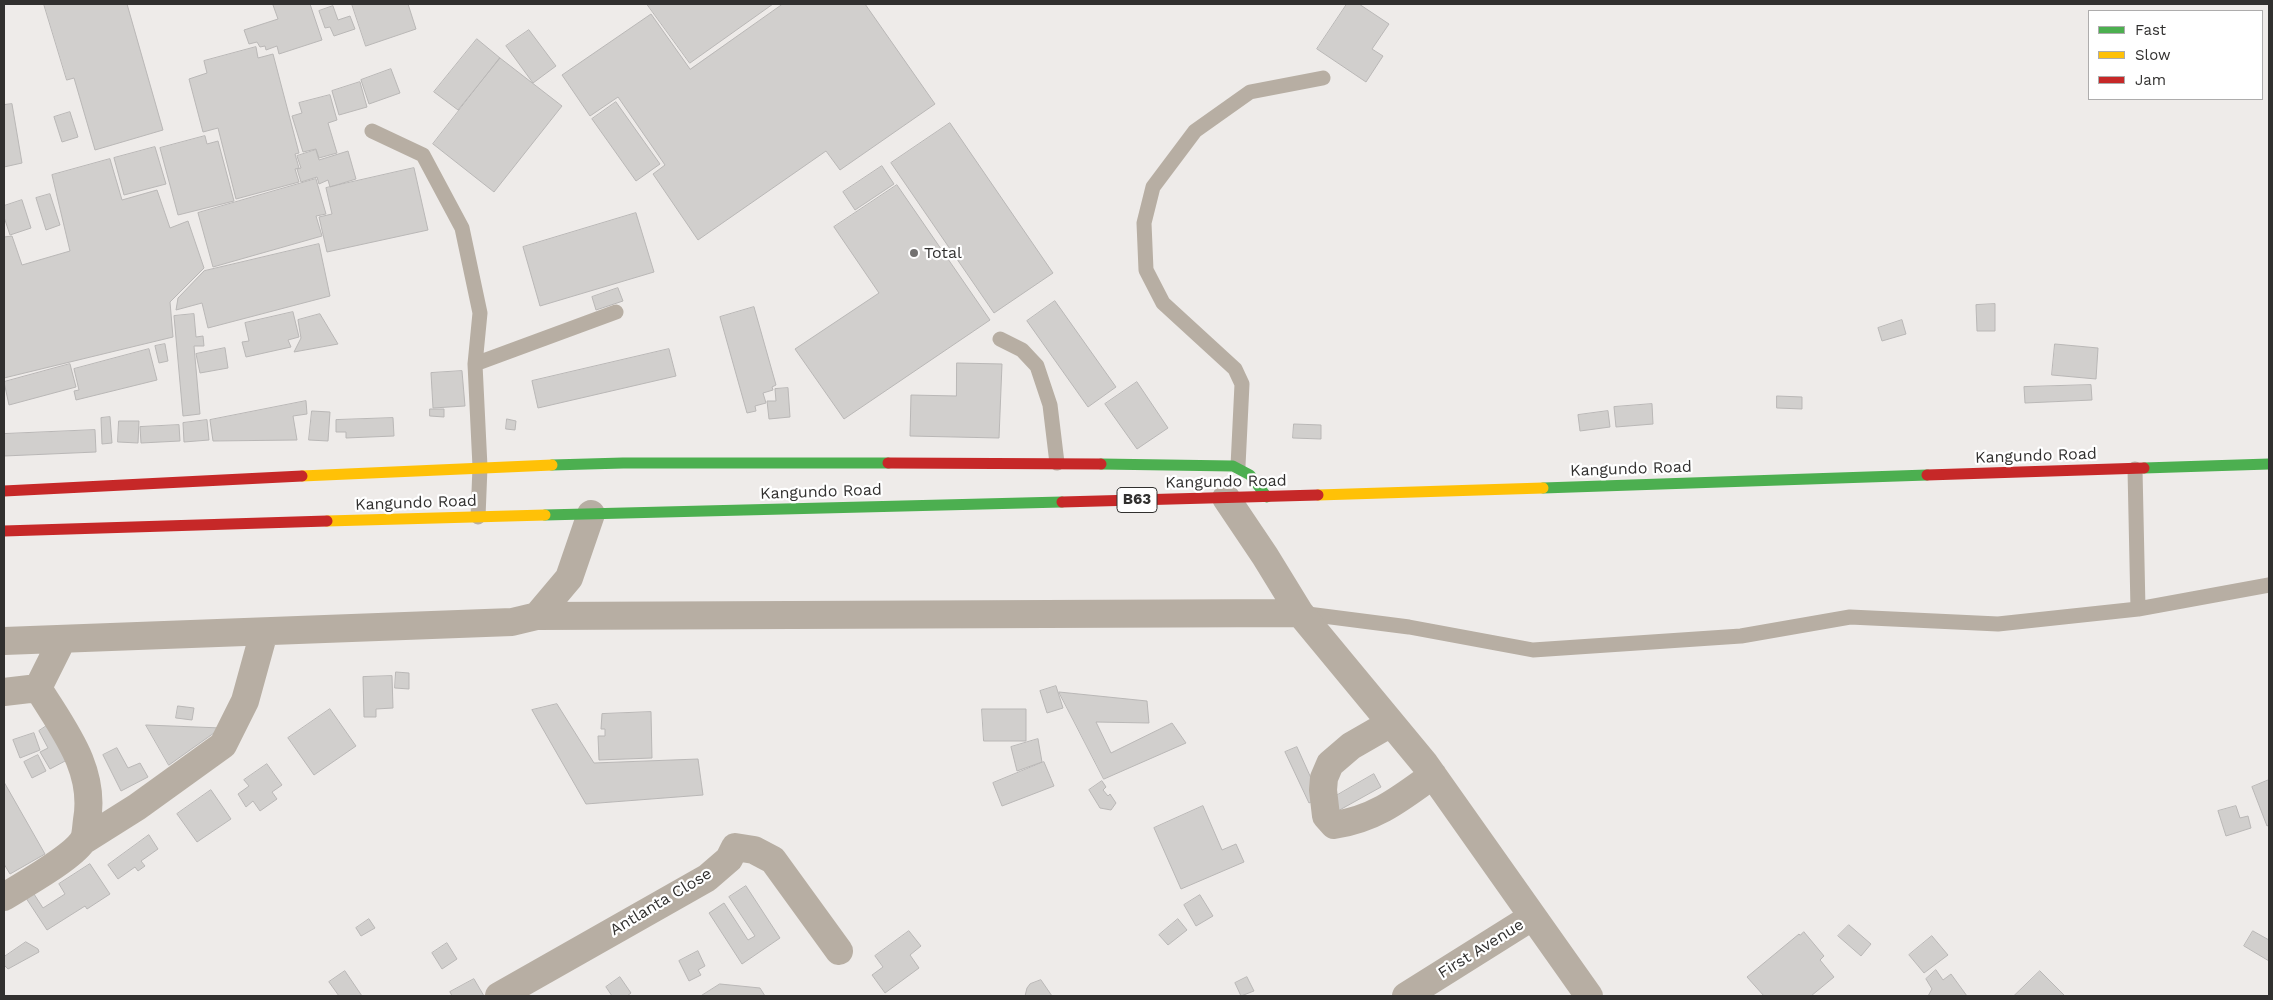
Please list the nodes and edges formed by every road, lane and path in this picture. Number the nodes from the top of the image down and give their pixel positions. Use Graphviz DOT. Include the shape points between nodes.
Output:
graph roads {
  1 [pos="1323,78"];
  2 [pos="372,130"];
  3 [pos="616,312"];
  4 [pos="1000,339"];
  5 [pos="475,364"];
  6 [pos="1057,463"];
  7 [pos="2269,464"];
  8 [pos="1238,466"];
  9 [pos="480,467"];
  10 [pos="2135,469"];
  11 [pos="4,491"];
  12 [pos="1226,498"];
  13 [pos="1268,498"];
  14 [pos="591,514"];
  15 [pos="478,517"];
  16 [pos="4,531"];
  17 [pos="2269,585"];
  18 [pos="2138,609"];
  19 [pos="1300,613"];
  20 [pos="537,616"];
  21 [pos="264,632"];
  22 [pos="62,640"];
  23 [pos="4,642"];
  24 [pos="38,688"];
  25 [pos="4,692"];
  26 [pos="1391,723"];
  27 [pos="1433,775"];
  28 [pos="84,841"];
  29 [pos="4,897"];
  30 [pos="1532,917"];
  31 [pos="839,951"];
  32 [pos="499,996"];
  33 [pos="1406,996"];
  34 [pos="1589,996"];
  1 -- 8 [label="lane" via="1250,92 1195,131 1153,187 1144,223 1146,270 1163,303 1235,369 1242,384"];
  2 -- 5 [label="lane" via="423,155 462,228 480,313"];
  3 -- 5 [label="lane"];
  4 -- 6 [label="lane" via="1022,350 1037,366 1050,405"];
  5 -- 9 [label="lane"];
  6 -- 8 [label="main road"];
  6 -- 9 [label="main road" via="624,463"];
  7 -- 10 [label="main road, Kangundo Road / B63"];
  8 -- 13 [label="main road" via="1251,474"];
  9 -- 11 [label="main road"];
  9 -- 15 [label="lane"];
  10 -- 13 [label="main road, Kangundo Road / B63"];
  10 -- 18 [label="lane"];
  12 -- 13 [label="main road, Kangundo Road / B63"];
  12 -- 14 [label="main road, Kangundo Road / B63"];
  12 -- 19 [label="street"];
  14 -- 15 [label="main road, Kangundo Road / B63"];
  14 -- 20 [label="street" via="569,578"];
  15 -- 16 [label="main road, Kangundo Road / B63"];
  17 -- 18 [label="lane"];
  18 -- 19 [label="lane" via="1998,624 1850,618 1741,636 1533,650 1409,627"];
  19 -- 20 [label="street"];
  19 -- 26 [label="street"];
  20 -- 21 [label="street" via="512,622"];
  21 -- 22 [label="street"];
  21 -- 28 [label="street" via="245,701 223,746"];
  22 -- 23 [label="street"];
  22 -- 24 [label="street"];
  24 -- 25 [label="street"];
  24 -- 28 [label="street" via="76,749 87,781 89,809"];
  26 -- 27 [label="street"];
  26 -- 27 [label="street" via="1351,746 1330,764 1324,778 1326,816 1334,825 1356,822 1390,806"];
  27 -- 30 [label="street"];
  28 -- 29 [label="street"];
  30 -- 33 [label="street, First Avenue"];
  30 -- 34 [label="street"];
  31 -- 32 [label="street, Antlanta Close" via="773,860 754,850 734,847 728,859 707,878"];
}
